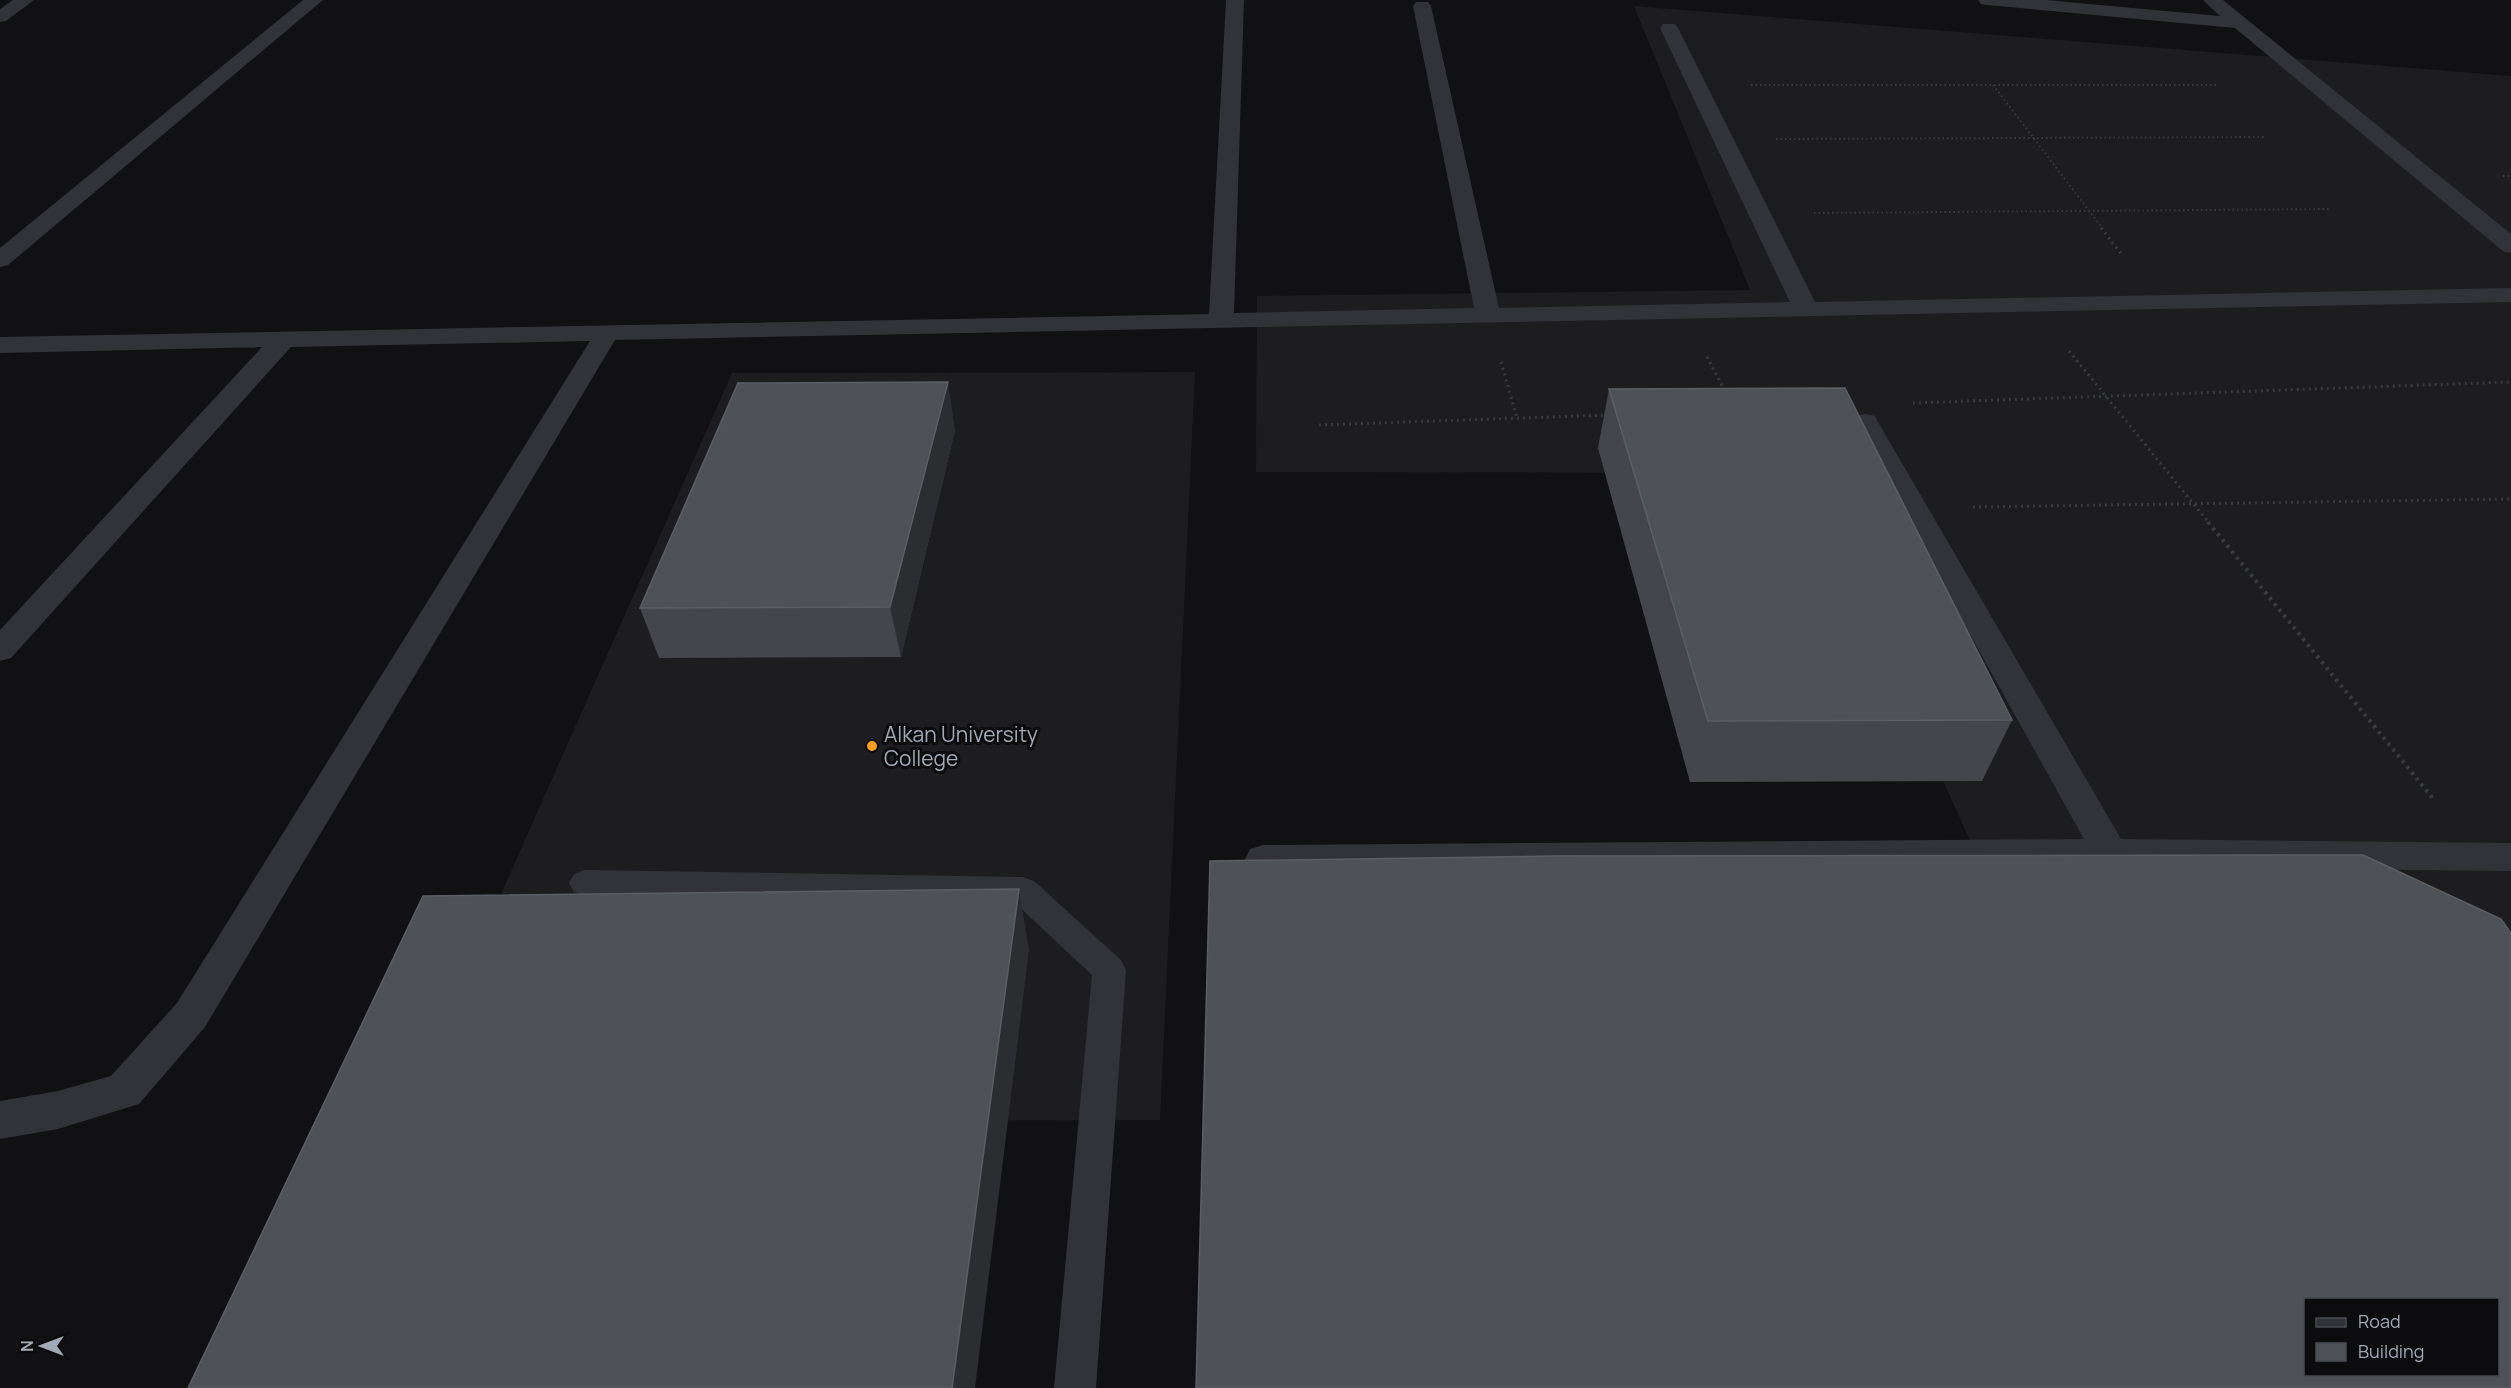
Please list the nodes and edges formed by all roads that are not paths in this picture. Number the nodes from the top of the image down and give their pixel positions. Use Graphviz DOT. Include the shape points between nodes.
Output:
graph roads {
  1 [pos="25,0"];
  2 [pos="314,0"];
  3 [pos="1235,0"];
  4 [pos="1987,0"];
  5 [pos="2212,0"];
  6 [pos="1422,6"];
  7 [pos="0,16"];
  8 [pos="2240,23"];
  9 [pos="1669,28"];
  10 [pos="2511,246"];
  11 [pos="0,260"];
  12 [pos="2511,295"];
  13 [pos="1806,309"];
  14 [pos="1488,315"];
  15 [pos="1221,321"];
  16 [pos="607,333"];
  17 [pos="284,339"];
  18 [pos="0,345"];
  19 [pos="1865,422"];
  20 [pos="0,650"];
  21 [pos="2110,853"];
  22 [pos="2495,857"];
  23 [pos="1263,859"];
  24 [pos="585,883"];
  25 [pos="0,1120"];
  26 [pos="1075,1388"];
  1 -- 7 [label="street"];
  2 -- 11 [label="street"];
  3 -- 15 [label="street"];
  4 -- 8 [label="street"];
  5 -- 8 [label="street"];
  6 -- 14 [label="street"];
  8 -- 10 [label="street"];
  9 -- 13 [label="street"];
  12 -- 13 [label="street"];
  13 -- 14 [label="street"];
  14 -- 15 [label="street"];
  15 -- 16 [label="street"];
  16 -- 17 [label="street"];
  16 -- 25 [label="street" via="191,1015 124,1091 58,1110"];
  17 -- 18 [label="street"];
  17 -- 20 [label="street"];
  19 -- 21 [label="street"];
  21 -- 22 [label="street"];
  21 -- 23 [label="street"];
  24 -- 26 [label="lane" via="1023,890 1109,970"];
}
